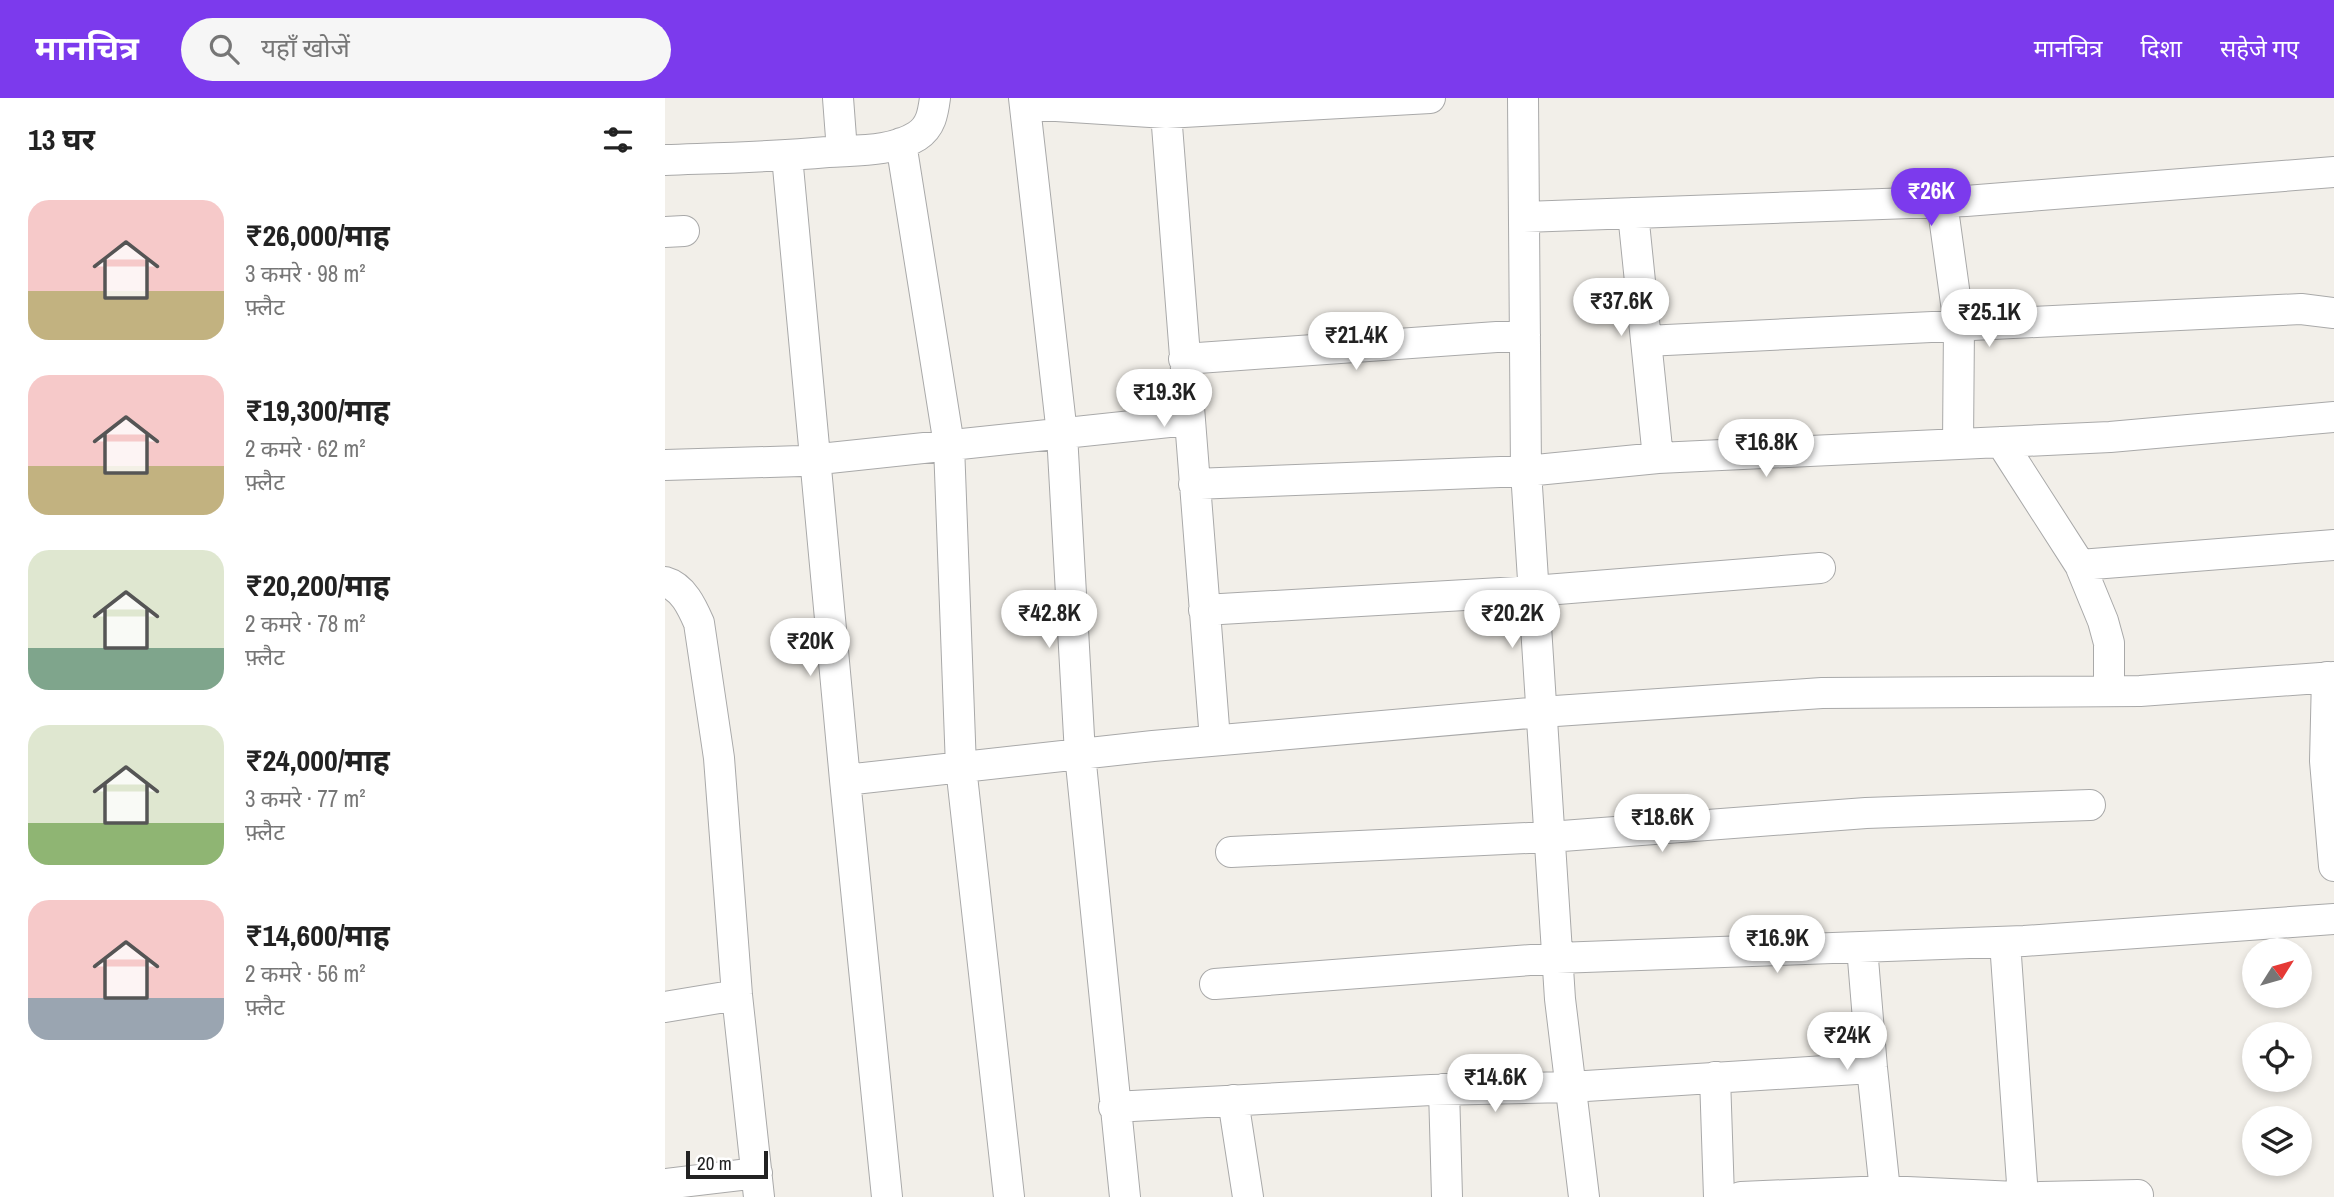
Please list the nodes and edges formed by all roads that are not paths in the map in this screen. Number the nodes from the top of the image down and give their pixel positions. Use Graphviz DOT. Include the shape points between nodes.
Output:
graph roads {
  1 [pos="838,98"];
  2 [pos="935,98"];
  3 [pos="1430,98"];
  4 [pos="1523,98"];
  5 [pos="1368,100"];
  6 [pos="1024,101"];
  7 [pos="1166,113"];
  8 [pos="901,143"];
  9 [pos="842,151"];
  10 [pos="787,156"];
  11 [pos="665,160"];
  12 [pos="2334,172"];
  13 [pos="1942,202"];
  14 [pos="1633,213"];
  15 [pos="1524,217"];
  16 [pos="2334,313"];
  17 [pos="1959,325"];
  18 [pos="1525,335"];
  19 [pos="1646,341"];
  20 [pos="1184,359"];
  21 [pos="2334,417"];
  22 [pos="1188,420"];
  23 [pos="1062,433"];
  24 [pos="2001,442"];
  25 [pos="1958,444"];
  26 [pos="949,445"];
  27 [pos="1658,458"];
  28 [pos="815,459"];
  29 [pos="665,465"];
  30 [pos="1526,471"];
  31 [pos="1193,484"];
  32 [pos="2334,545"];
  33 [pos="2080,565"];
  34 [pos="1819,568"];
  35 [pos="665,582"];
  36 [pos="1533,591"];
  37 [pos="1204,610"];
  38 [pos="2330,677"];
  39 [pos="2109,691"];
  40 [pos="1541,712"];
  41 [pos="1215,740"];
  42 [pos="1080,754"];
  43 [pos="961,767"];
  44 [pos="845,780"];
  45 [pos="2090,805"];
  46 [pos="1549,837"];
  47 [pos="1231,852"];
  48 [pos="2334,866"];
  49 [pos="2334,919"];
  50 [pos="2005,942"];
  51 [pos="1862,947"];
  52 [pos="1557,958"];
  53 [pos="1215,984"];
  54 [pos="737,995"];
  55 [pos="665,1007"];
  56 [pos="1872,1068"];
  57 [pos="1716,1077"];
  58 [pos="1570,1087"];
  59 [pos="1444,1089"];
  60 [pos="1233,1100"];
  61 [pos="1114,1107"];
  62 [pos="665,1184"];
  63 [pos="758,1185"];
  64 [pos="1885,1191"];
  65 [pos="2138,1195"];
  66 [pos="887,1197"];
  67 [pos="1009,1197"];
  68 [pos="1125,1197"];
  69 [pos="1248,1197"];
  70 [pos="1447,1197"];
  71 [pos="1584,1197"];
  72 [pos="1719,1197"];
  73 [pos="1741,1197"];
  74 [pos="2017,1197"];
  75 [pos="2023,1197"];
  76 [pos="2040,1197"];
  1 -- 9 [label="street"];
  2 -- 8 [label="street" via="929,123"];
  3 -- 5 [label="street"];
  4 -- 15 [label="street"];
  5 -- 7 [label="street"];
  6 -- 7 [label="street"];
  6 -- 23 [label="street"];
  7 -- 20 [label="street"];
  8 -- 9 [label="street"];
  8 -- 26 [label="street"];
  9 -- 10 [label="street"];
  10 -- 11 [label="street"];
  10 -- 28 [label="street"];
  12 -- 13 [label="street"];
  13 -- 14 [label="street"];
  13 -- 17 [label="street"];
  14 -- 15 [label="street"];
  14 -- 19 [label="street"];
  15 -- 18 [label="street"];
  16 -- 17 [label="street" via="2301,309"];
  17 -- 19 [label="street"];
  17 -- 25 [label="street"];
  18 -- 20 [label="street"];
  18 -- 30 [label="street"];
  19 -- 27 [label="street"];
  20 -- 22 [label="street"];
  21 -- 24 [label="street"];
  22 -- 23 [label="street"];
  22 -- 31 [label="street"];
  23 -- 26 [label="street"];
  23 -- 42 [label="street"];
  24 -- 25 [label="street"];
  24 -- 33 [label="street"];
  25 -- 27 [label="street"];
  26 -- 28 [label="street"];
  26 -- 43 [label="street"];
  27 -- 30 [label="street"];
  28 -- 29 [label="street"];
  28 -- 44 [label="street"];
  30 -- 31 [label="street"];
  30 -- 36 [label="street"];
  31 -- 37 [label="street"];
  32 -- 33 [label="street"];
  33 -- 39 [label="street" via="2109,643"];
  34 -- 36 [label="street"];
  35 -- 54 [label="street" via="673,584 689,603 699,623 719,758"];
  36 -- 37 [label="street"];
  36 -- 40 [label="street"];
  37 -- 41 [label="street"];
  38 -- 39 [label="street"];
  38 -- 48 [label="street" via="2325,761"];
  39 -- 40 [label="street" via="1822,693"];
  40 -- 41 [label="street"];
  40 -- 46 [label="street"];
  41 -- 42 [label="street"];
  42 -- 43 [label="street"];
  42 -- 61 [label="street"];
  43 -- 44 [label="street"];
  43 -- 67 [label="street"];
  44 -- 66 [label="street"];
  45 -- 46 [label="street" via="1866,813"];
  46 -- 47 [label="street"];
  46 -- 52 [label="street"];
  49 -- 50 [label="street"];
  50 -- 51 [label="street"];
  50 -- 75 [label="street"];
  51 -- 52 [label="street"];
  51 -- 56 [label="street"];
  52 -- 53 [label="street"];
  52 -- 58 [label="street"];
  54 -- 55 [label="street"];
  54 -- 63 [label="street"];
  56 -- 57 [label="street"];
  56 -- 64 [label="street"];
  57 -- 58 [label="street"];
  57 -- 72 [label="street"];
  58 -- 59 [label="street"];
  58 -- 71 [label="street"];
  59 -- 60 [label="street"];
  59 -- 70 [label="street"];
  60 -- 61 [label="street"];
  60 -- 69 [label="street"];
  61 -- 68 [label="street"];
  62 -- 63 [label="street"];
  64 -- 73 [label="street"];
  64 -- 74 [label="street"];
  65 -- 76 [label="street"];
}
